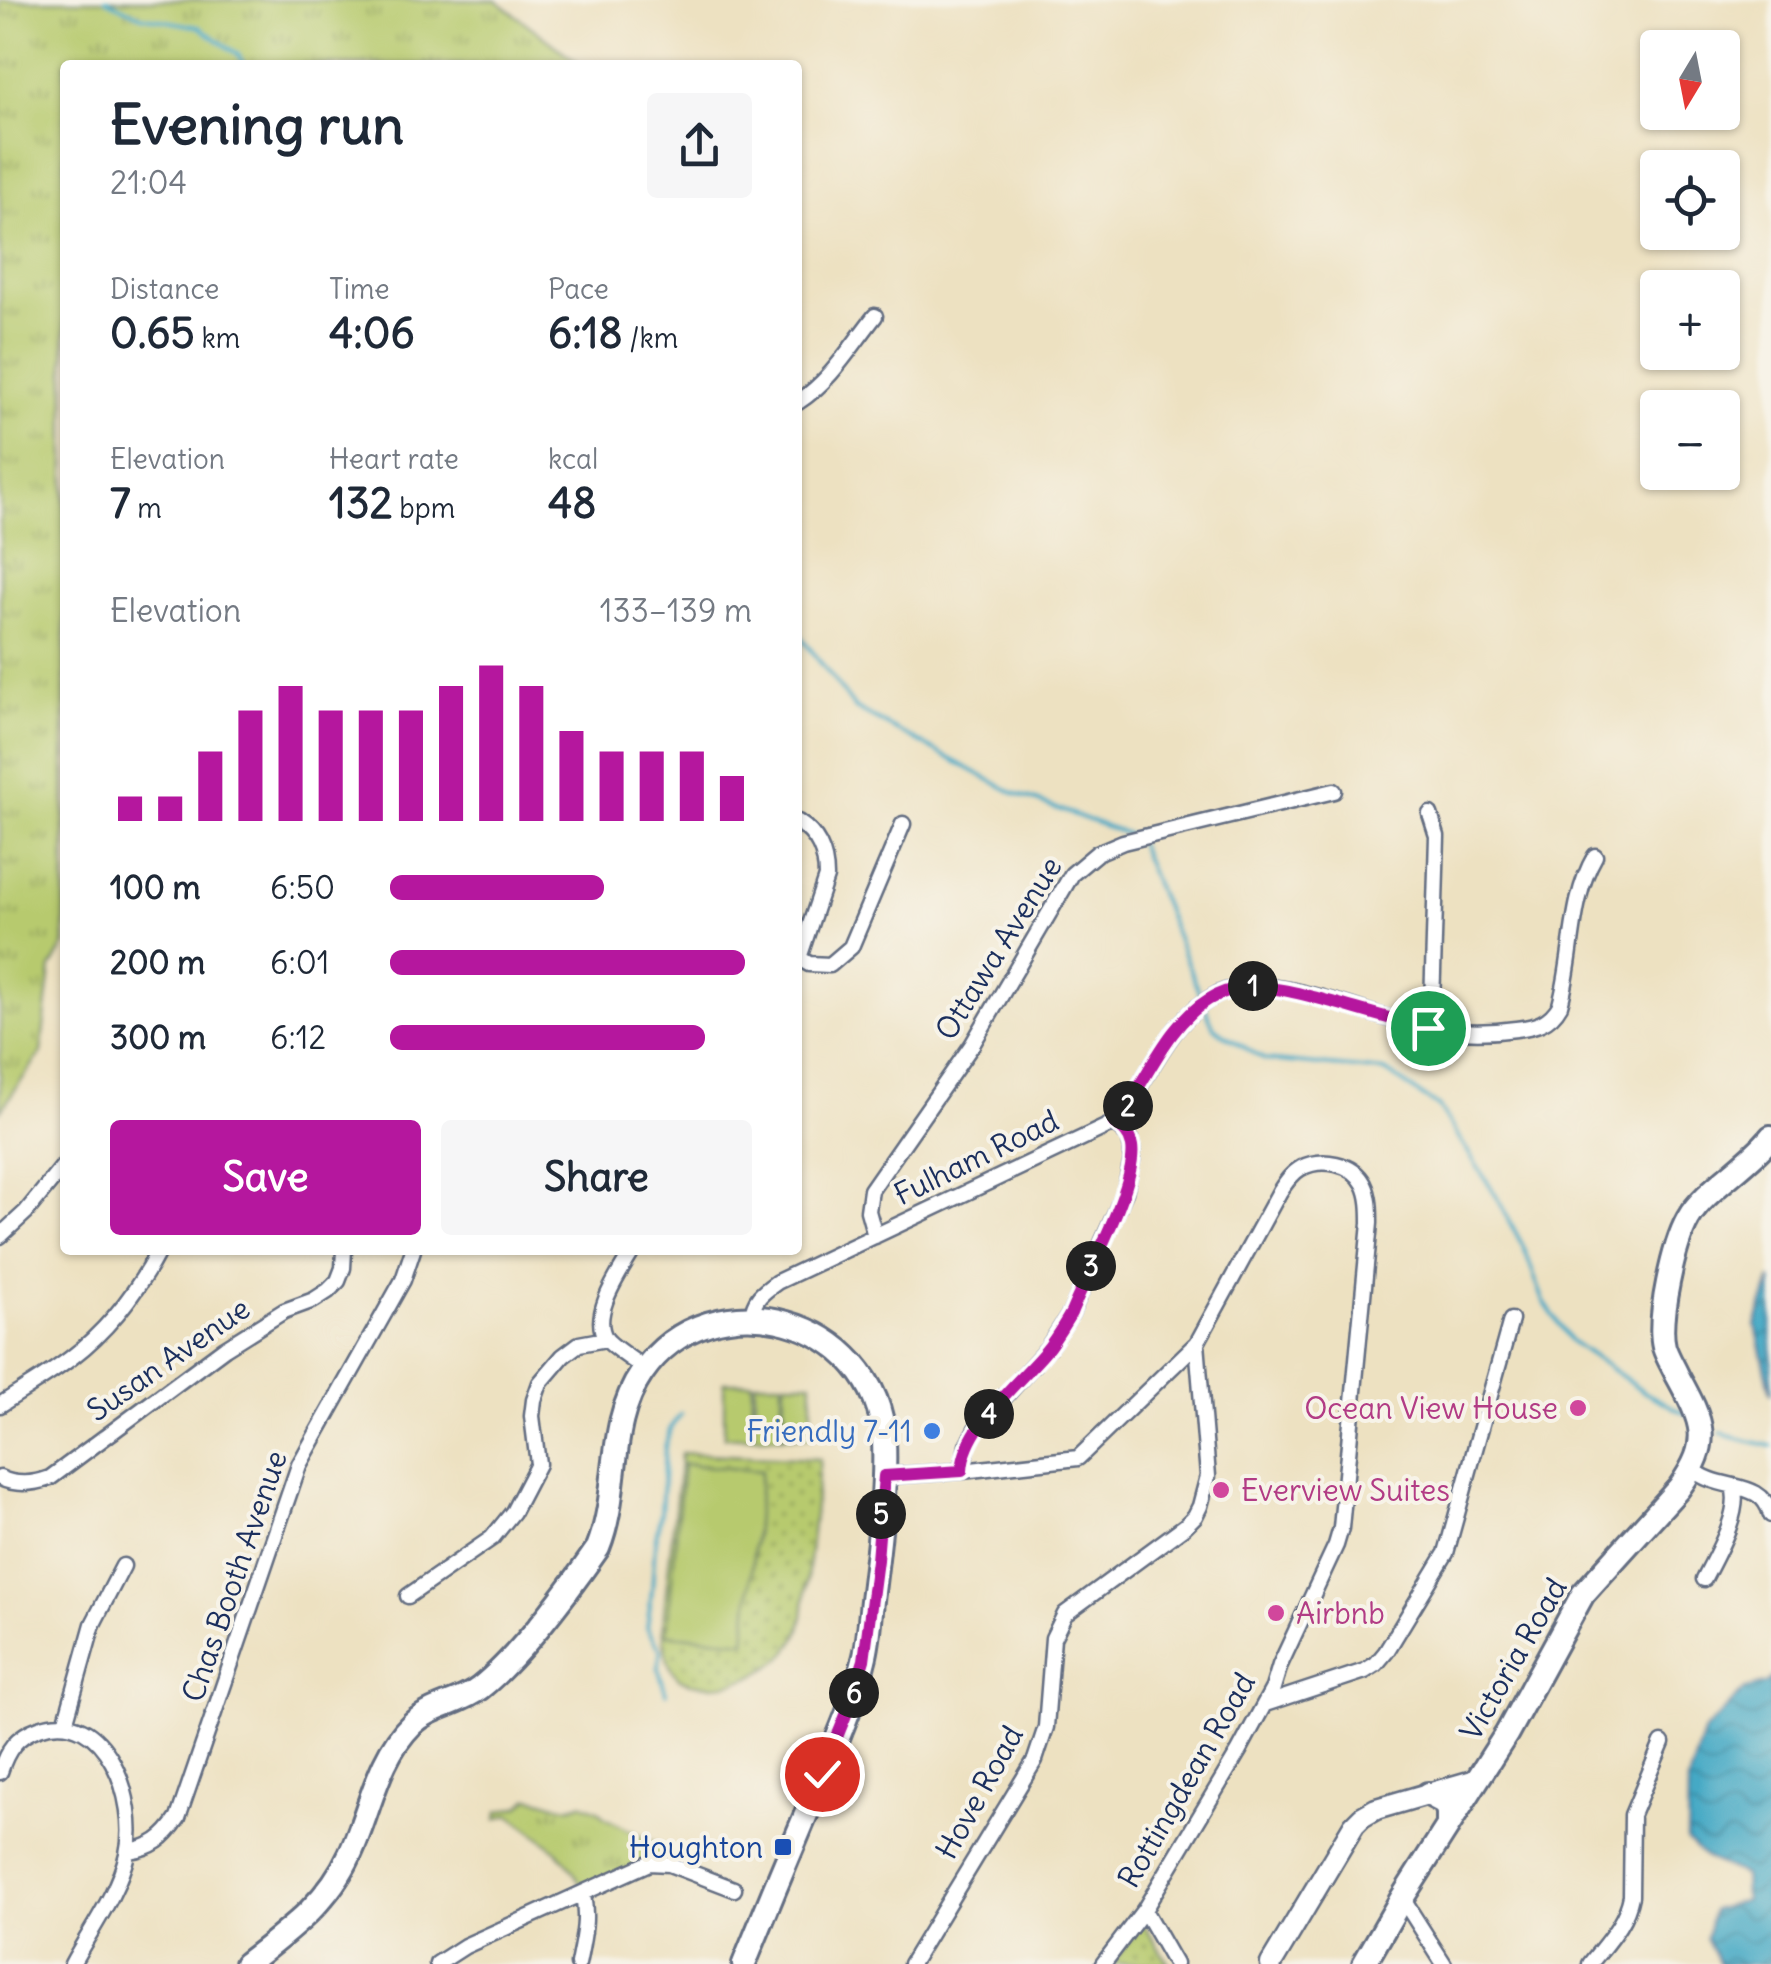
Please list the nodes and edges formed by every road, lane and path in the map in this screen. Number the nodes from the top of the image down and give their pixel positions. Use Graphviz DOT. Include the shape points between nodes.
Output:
graph roads {
  1 [pos="875,316"];
  2 [pos="802,399"];
  3 [pos="1334,792"];
  4 [pos="1430,814"];
  5 [pos="904,824"];
  6 [pos="802,826"];
  7 [pos="1595,856"];
  8 [pos="802,948"];
  9 [pos="802,961"];
  10 [pos="1428,1028"];
  11 [pos="1114,1123"];
  12 [pos="1771,1137"];
  13 [pos="60,1170"];
  14 [pos="0,1236"];
  15 [pos="876,1236"];
  16 [pos="156,1255"];
  17 [pos="344,1255"];
  18 [pos="411,1255"];
  19 [pos="630,1255"];
  20 [pos="752,1317"];
  21 [pos="1511,1320"];
  22 [pos="606,1339"];
  23 [pos="1197,1343"];
  24 [pos="645,1369"];
  25 [pos="0,1405"];
  26 [pos="1692,1470"];
  27 [pos="962,1471"];
  28 [pos="884,1476"];
  29 [pos="0,1478"];
  30 [pos="1733,1487"];
  31 [pos="1771,1515"];
  32 [pos="124,1566"];
  33 [pos="1704,1579"];
  34 [pos="408,1596"];
  35 [pos="1265,1704"];
  36 [pos="66,1724"];
  37 [pos="1662,1743"];
  38 [pos="0,1772"];
  39 [pos="1476,1780"];
  40 [pos="1428,1794"];
  41 [pos="1448,1826"];
  42 [pos="128,1852"];
  43 [pos="734,1888"];
  44 [pos="583,1895"];
  45 [pos="1402,1898"];
  46 [pos="1144,1910"];
  47 [pos="72,1964"];
  48 [pos="246,1964"];
  49 [pos="437,1964"];
  50 [pos="578,1964"];
  51 [pos="744,1964"];
  52 [pos="911,1964"];
  53 [pos="1104,1964"];
  54 [pos="1175,1964"];
  55 [pos="1270,1964"];
  56 [pos="1364,1964"];
  57 [pos="1444,1964"];
  58 [pos="1590,1964"];
  1 -- 2 [label="street" via="830,375"];
  3 -- 15 [label="street, Ottawa Avenue" via="1108,847 1085,861 972,1045 872,1190 868,1211"];
  4 -- 10 [label="street" via="1437,836"];
  5 -- 9 [label="street" via="850,947 830,964"];
  6 -- 8 [label="street" via="820,844 826,877"];
  7 -- 10 [label="street, Fulham Road" via="1581,890 1556,1013 1541,1024 1509,1030"];
  10 -- 11 [label="street, Fulham Road" via="1280,988 1230,990 1181,1024"];
  11 -- 15 [label="street, Fulham Road"];
  11 -- 27 [label="street" via="1132,1148 1125,1192 1071,1313 976,1429"];
  12 -- 26 [label="main road" via="1688,1219 1662,1307 1664,1348 1701,1428"];
  13 -- 14 [label="street"];
  15 -- 20 [label="street, Fulham Road" via="777,1282 757,1299"];
  16 -- 25 [label="street" via="92,1339"];
  17 -- 29 [label="street, Susan Avenue" via="338,1281 328,1290 224,1348 50,1478 15,1484"];
  18 -- 42 [label="street, Chas Booth Avenue" via="299,1465 178,1818 159,1842"];
  19 -- 22 [label="street" via="603,1304"];
  20 -- 24 [label="main road" via="688,1333"];
  20 -- 28 [label="main road" via="807,1329 850,1360 880,1413"];
  21 -- 35 [label="street" via="1446,1554 1386,1652 1366,1671"];
  22 -- 24 [label="street"];
  22 -- 34 [label="street" via="579,1344 540,1383 532,1416 538,1464 513,1512 492,1538"];
  23 -- 27 [label="street, Rottingdean Road" via="1078,1458"];
  23 -- 35 [label="street, Rottingdean Road" via="1294,1173 1324,1162 1358,1175 1368,1192 1370,1223 1341,1528"];
  23 -- 52 [label="street, Hove Road" via="1208,1476 1200,1506 1185,1526 1065,1614 1052,1638 1046,1726 1035,1760"];
  24 -- 48 [label="main road" via="620,1420 598,1548 493,1675 412,1724 387,1762 352,1852 331,1886 311,1912"];
  26 -- 30 [label="street"];
  26 -- 39 [label="main road, Victoria Road" via="1583,1594"];
  27 -- 28 [label="street, Rottingdean Road"];
  28 -- 51 [label="main road" via="860,1676"];
  30 -- 31 [label="street" via="1762,1496"];
  30 -- 33 [label="street" via="1733,1509"];
  32 -- 36 [label="street" via="93,1624"];
  35 -- 46 [label="street, Rottingdean Road"];
  36 -- 38 [label="street" via="15,1740"];
  36 -- 42 [label="street" via="99,1743 120,1777"];
  37 -- 58 [label="street" via="1632,1815 1629,1908"];
  39 -- 40 [label="street"];
  39 -- 41 [label="main road, Victoria Road"];
  40 -- 41 [label="main road" via="1445,1803"];
  40 -- 55 [label="street" via="1362,1817"];
  41 -- 45 [label="main road, Victoria Road"];
  42 -- 47 [label="street"];
  43 -- 44 [label="street" via="659,1862"];
  44 -- 49 [label="street"];
  44 -- 50 [label="street" via="587,1913"];
  45 -- 56 [label="main road, Victoria Road"];
  45 -- 57 [label="street"];
  46 -- 53 [label="street, Rottingdean Road"];
  46 -- 54 [label="street"];
}
